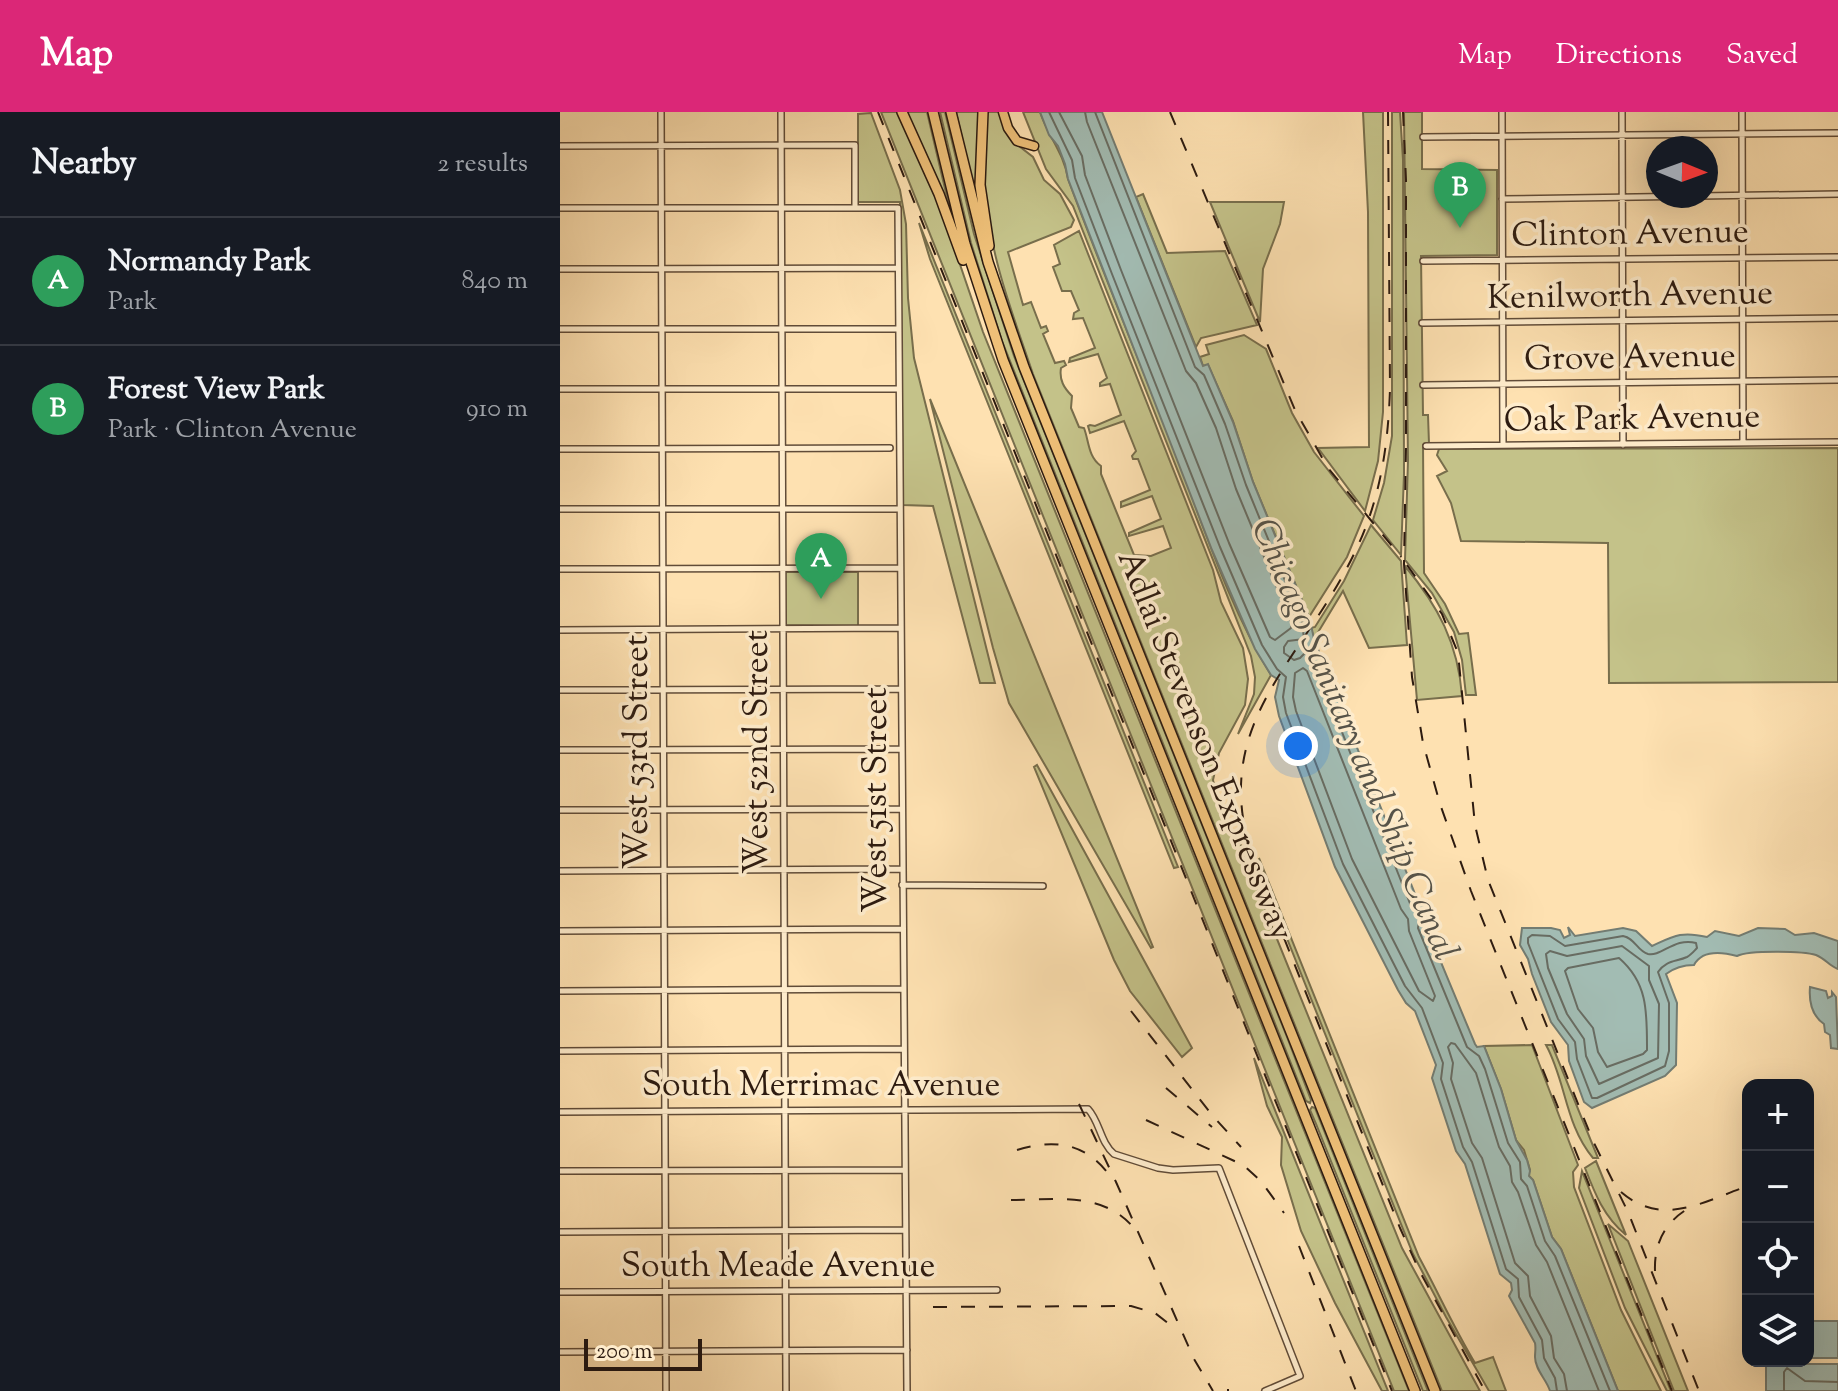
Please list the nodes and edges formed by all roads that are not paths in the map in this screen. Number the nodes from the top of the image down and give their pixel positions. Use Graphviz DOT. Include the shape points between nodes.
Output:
graph roads {
  1 [pos="661,112"];
  2 [pos="781,112"];
  3 [pos="902,112"];
  4 [pos="933,112"];
  5 [pos="951,112"];
  6 [pos="983,112"];
  7 [pos="1003,112"];
  8 [pos="1502,112"];
  9 [pos="1622,112"];
  10 [pos="1742,112"];
  11 [pos="1838,133"];
  12 [pos="1742,134"];
  13 [pos="1622,135"];
  14 [pos="1423,137"];
  15 [pos="1502,137"];
  16 [pos="560,146"];
  17 [pos="661,146"];
  18 [pos="781,146"];
  19 [pos="1034,146"];
  20 [pos="1838,194"];
  21 [pos="1742,196"];
  22 [pos="1623,197"];
  23 [pos="1502,199"];
  24 [pos="560,208"];
  25 [pos="661,208"];
  26 [pos="781,208"];
  27 [pos="855,208"];
  28 [pos="1838,257"];
  29 [pos="1743,258"];
  30 [pos="1623,259"];
  31 [pos="1503,260"];
  32 [pos="1423,261"];
  33 [pos="661,268"];
  34 [pos="781,268"];
  35 [pos="898,268"];
  36 [pos="560,269"];
  37 [pos="1838,318"];
  38 [pos="1743,319"];
  39 [pos="1623,321"];
  40 [pos="1503,322"];
  41 [pos="1422,323"];
  42 [pos="1009,327"];
  43 [pos="662,328"];
  44 [pos="560,329"];
  45 [pos="781,329"];
  46 [pos="898,329"];
  47 [pos="1003,360"];
  48 [pos="1838,380"];
  49 [pos="1623,382"];
  50 [pos="1743,382"];
  51 [pos="1503,384"];
  52 [pos="1423,385"];
  53 [pos="662,388"];
  54 [pos="781,388"];
  55 [pos="560,389"];
  56 [pos="899,389"];
  57 [pos="1838,442"];
  58 [pos="1743,443"];
  59 [pos="1503,445"];
  60 [pos="1623,445"];
  61 [pos="1426,446"];
  62 [pos="781,448"];
  63 [pos="890,448"];
  64 [pos="560,449"];
  65 [pos="662,449"];
  66 [pos="781,508"];
  67 [pos="560,509"];
  68 [pos="662,509"];
  69 [pos="900,509"];
  70 [pos="900,568"];
  71 [pos="560,569"];
  72 [pos="662,569"];
  73 [pos="782,569"];
  74 [pos="900,628"];
  75 [pos="662,629"];
  76 [pos="782,629"];
  77 [pos="560,630"];
  78 [pos="782,689"];
  79 [pos="901,689"];
  80 [pos="560,690"];
  81 [pos="662,690"];
  82 [pos="901,749"];
  83 [pos="560,750"];
  84 [pos="662,750"];
  85 [pos="782,750"];
  86 [pos="902,809"];
  87 [pos="560,810"];
  88 [pos="663,810"];
  89 [pos="782,810"];
  90 [pos="902,869"];
  91 [pos="663,870"];
  92 [pos="782,870"];
  93 [pos="560,871"];
  94 [pos="902,885"];
  95 [pos="1043,886"];
  96 [pos="782,929"];
  97 [pos="902,929"];
  98 [pos="663,930"];
  99 [pos="560,931"];
  100 [pos="902,989"];
  101 [pos="783,990"];
  102 [pos="560,991"];
  103 [pos="663,991"];
  104 [pos="903,1049"];
  105 [pos="783,1050"];
  106 [pos="560,1051"];
  107 [pos="664,1051"];
  108 [pos="904,1109"];
  109 [pos="784,1110"];
  110 [pos="664,1111"];
  111 [pos="560,1112"];
  112 [pos="905,1170"];
  113 [pos="560,1171"];
  114 [pos="664,1171"];
  115 [pos="784,1171"];
  116 [pos="905,1230"];
  117 [pos="665,1231"];
  118 [pos="785,1231"];
  119 [pos="560,1232"];
  120 [pos="905,1290"];
  121 [pos="997,1290"];
  122 [pos="666,1291"];
  123 [pos="785,1291"];
  124 [pos="560,1292"];
  125 [pos="907,1350"];
  126 [pos="666,1351"];
  127 [pos="786,1351"];
  128 [pos="560,1352"];
  129 [pos="666,1391"];
  130 [pos="786,1391"];
  131 [pos="907,1391"];
  132 [pos="1265,1391"];
  133 [pos="1415,1391"];
  134 [pos="1435,1391"];
  1 -- 17 [label="street, West 53rd Street"];
  2 -- 18 [label="street, West 52nd Street"];
  3 -- 47 [label="highway"];
  4 -- 47 [label="highway, Adlai Stevenson Expressway" via="965,244"];
  5 -- 42 [label="highway, Adlai Stevenson Expressway" via="977,224"];
  6 -- 42 [label="highway" via="982,203"];
  7 -- 19 [label="main road" via="1017,141"];
  8 -- 15 [label="street"];
  9 -- 13 [label="street"];
  10 -- 12 [label="street"];
  11 -- 12 [label="street"];
  12 -- 13 [label="street"];
  12 -- 21 [label="street"];
  13 -- 15 [label="street"];
  13 -- 22 [label="street"];
  14 -- 15 [label="street"];
  15 -- 23 [label="street"];
  16 -- 17 [label="street"];
  17 -- 18 [label="street"];
  17 -- 25 [label="street, West 53rd Street"];
  18 -- 26 [label="street, West 52nd Street"];
  18 -- 27 [label="street" via="855,145"];
  20 -- 21 [label="street"];
  21 -- 22 [label="street"];
  21 -- 29 [label="street"];
  22 -- 23 [label="street"];
  22 -- 30 [label="street"];
  23 -- 31 [label="street"];
  24 -- 25 [label="street"];
  25 -- 26 [label="street"];
  25 -- 33 [label="street, West 53rd Street"];
  26 -- 27 [label="street"];
  26 -- 34 [label="street, West 52nd Street"];
  27 -- 35 [label="street, West 51st Street" via="898,208"];
  28 -- 29 [label="street, Clinton Avenue"];
  29 -- 30 [label="street, Clinton Avenue"];
  29 -- 38 [label="street"];
  30 -- 31 [label="street, Clinton Avenue"];
  30 -- 39 [label="street"];
  31 -- 32 [label="street, Clinton Avenue"];
  31 -- 40 [label="street"];
  33 -- 34 [label="street"];
  33 -- 36 [label="street"];
  33 -- 43 [label="street, West 53rd Street"];
  34 -- 35 [label="street"];
  34 -- 45 [label="street, West 52nd Street"];
  35 -- 46 [label="street, West 51st Street"];
  37 -- 38 [label="street, Kenilworth Avenue"];
  38 -- 39 [label="street, Kenilworth Avenue"];
  38 -- 50 [label="street"];
  39 -- 40 [label="street, Kenilworth Avenue"];
  39 -- 49 [label="street"];
  40 -- 41 [label="street, Kenilworth Avenue"];
  40 -- 51 [label="street"];
  42 -- 134 [label="highway, Adlai Stevenson Expressway"];
  43 -- 44 [label="street"];
  43 -- 45 [label="street"];
  43 -- 53 [label="street, West 53rd Street"];
  45 -- 46 [label="street"];
  45 -- 54 [label="street, West 52nd Street"];
  46 -- 56 [label="street, West 51st Street"];
  47 -- 133 [label="highway, Adlai Stevenson Expressway"];
  48 -- 50 [label="street, Grove Avenue"];
  49 -- 50 [label="street, Grove Avenue"];
  49 -- 51 [label="street, Grove Avenue"];
  49 -- 60 [label="street"];
  50 -- 58 [label="street"];
  51 -- 52 [label="street, Grove Avenue"];
  51 -- 59 [label="street"];
  53 -- 54 [label="street"];
  53 -- 55 [label="street"];
  53 -- 65 [label="street, West 53rd Street"];
  54 -- 56 [label="street"];
  54 -- 62 [label="street, West 52nd Street"];
  56 -- 69 [label="street, West 51st Street"];
  57 -- 58 [label="street, Oak Park Avenue"];
  58 -- 60 [label="street, Oak Park Avenue"];
  59 -- 60 [label="street, Oak Park Avenue"];
  59 -- 61 [label="street, Oak Park Avenue"];
  62 -- 63 [label="street"];
  62 -- 65 [label="street"];
  62 -- 66 [label="street, West 52nd Street"];
  64 -- 65 [label="street"];
  65 -- 68 [label="street, West 53rd Street"];
  66 -- 68 [label="street"];
  66 -- 69 [label="street"];
  66 -- 73 [label="street, West 52nd Street"];
  67 -- 68 [label="street"];
  68 -- 72 [label="street, West 53rd Street"];
  69 -- 70 [label="street, West 51st Street"];
  70 -- 73 [label="street"];
  70 -- 74 [label="street, West 51st Street"];
  71 -- 72 [label="street"];
  72 -- 73 [label="street"];
  72 -- 75 [label="street, West 53rd Street"];
  73 -- 76 [label="street, West 52nd Street"];
  74 -- 76 [label="street"];
  74 -- 79 [label="street, West 51st Street"];
  75 -- 76 [label="street"];
  75 -- 77 [label="street"];
  75 -- 81 [label="street, West 53rd Street"];
  76 -- 78 [label="street, West 52nd Street"];
  78 -- 79 [label="street"];
  78 -- 81 [label="street"];
  78 -- 85 [label="street, West 52nd Street"];
  79 -- 82 [label="street, West 51st Street"];
  80 -- 81 [label="street"];
  81 -- 84 [label="street, West 53rd Street"];
  82 -- 85 [label="street"];
  82 -- 86 [label="street, West 51st Street"];
  83 -- 84 [label="street"];
  84 -- 85 [label="street"];
  84 -- 88 [label="street, West 53rd Street"];
  85 -- 89 [label="street, West 52nd Street"];
  86 -- 89 [label="street"];
  86 -- 90 [label="street, West 51st Street"];
  87 -- 88 [label="street"];
  88 -- 89 [label="street"];
  88 -- 91 [label="street, West 53rd Street"];
  89 -- 92 [label="street, West 52nd Street"];
  90 -- 92 [label="street"];
  90 -- 94 [label="street, West 51st Street"];
  91 -- 92 [label="street"];
  91 -- 93 [label="street"];
  91 -- 98 [label="street, West 53rd Street"];
  92 -- 96 [label="street, West 52nd Street"];
  94 -- 95 [label="street"];
  94 -- 97 [label="street, West 51st Street"];
  96 -- 97 [label="street"];
  96 -- 98 [label="street"];
  96 -- 101 [label="street, West 52nd Street"];
  97 -- 100 [label="street, West 51st Street"];
  98 -- 99 [label="street"];
  98 -- 103 [label="street, West 53rd Street"];
  100 -- 101 [label="street"];
  100 -- 104 [label="street, West 51st Street"];
  101 -- 103 [label="street"];
  101 -- 105 [label="street, West 52nd Street"];
  102 -- 103 [label="street"];
  103 -- 107 [label="street, West 53rd Street"];
  104 -- 105 [label="street"];
  104 -- 108 [label="street, West 51st Street"];
  105 -- 107 [label="street"];
  105 -- 109 [label="street, West 52nd Street"];
  106 -- 107 [label="street"];
  107 -- 110 [label="street, West 53rd Street"];
  108 -- 109 [label="street, South Merrimac Avenue"];
  108 -- 112 [label="street, West 51st Street"];
  108 -- 132 [label="street, South Merrimac Avenue" via="1082,1109 1092,1113 1114,1154 1173,1170 1219,1168 1300,1376"];
  109 -- 110 [label="street, South Merrimac Avenue"];
  109 -- 115 [label="street, West 52nd Street"];
  110 -- 111 [label="street, South Merrimac Avenue"];
  110 -- 114 [label="street, West 53rd Street"];
  112 -- 115 [label="street"];
  112 -- 116 [label="street, West 51st Street"];
  113 -- 114 [label="street"];
  114 -- 115 [label="street"];
  114 -- 117 [label="street, West 53rd Street"];
  115 -- 118 [label="street, West 52nd Street"];
  116 -- 118 [label="street"];
  116 -- 120 [label="street, West 51st Street"];
  117 -- 118 [label="street"];
  117 -- 119 [label="street"];
  117 -- 122 [label="street, West 53rd Street"];
  118 -- 123 [label="street, West 52nd Street"];
  120 -- 121 [label="street, South Meade Avenue"];
  120 -- 123 [label="street, South Meade Avenue"];
  120 -- 125 [label="street, West 51st Street"];
  122 -- 123 [label="street, South Meade Avenue"];
  122 -- 124 [label="street, South Meade Avenue"];
  122 -- 126 [label="street, West 53rd Street"];
  123 -- 127 [label="street, West 52nd Street"];
  125 -- 127 [label="street"];
  125 -- 131 [label="street, West 51st Street"];
  126 -- 127 [label="street"];
  126 -- 128 [label="street"];
  126 -- 129 [label="street, West 53rd Street"];
  127 -- 130 [label="street, West 52nd Street"];
}
